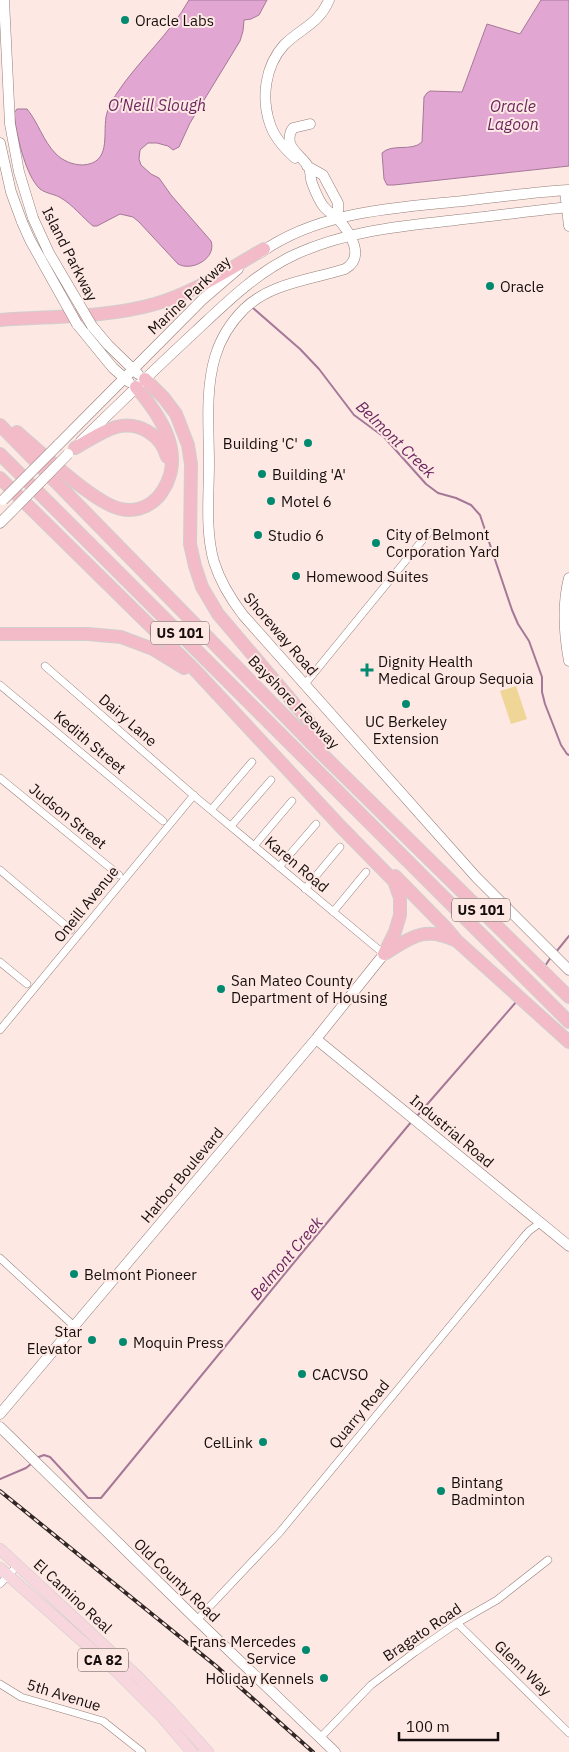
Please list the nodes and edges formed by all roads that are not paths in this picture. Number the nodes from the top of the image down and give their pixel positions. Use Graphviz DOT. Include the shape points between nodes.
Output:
graph roads {
  1 [pos="4,0"];
  2 [pos="329,0"];
  3 [pos="334,0"];
  4 [pos="323,13"];
  5 [pos="310,124"];
  6 [pos="0,142"];
  7 [pos="309,167"];
  8 [pos="567,190"];
  9 [pos="568,207"];
  10 [pos="338,218"];
  11 [pos="569,226"];
  12 [pos="350,235"];
  13 [pos="264,249"];
  14 [pos="0,320"];
  15 [pos="133,370"];
  16 [pos="124,379"];
  17 [pos="140,383"];
  18 [pos="0,418"];
  19 [pos="0,426"];
  20 [pos="72,451"];
  21 [pos="0,454"];
  22 [pos="0,478"];
  23 [pos="168,480"];
  24 [pos="1,502"];
  25 [pos="0,523"];
  26 [pos="429,532"];
  27 [pos="569,578"];
  28 [pos="0,634"];
  29 [pos="569,661"];
  30 [pos="45,666"];
  31 [pos="305,684"];
  32 [pos="0,685"];
  33 [pos="213,690"];
  34 [pos="322,754"];
  35 [pos="252,762"];
  36 [pos="0,778"];
  37 [pos="271,780"];
  38 [pos="194,795"];
  39 [pos="292,801"];
  40 [pos="211,810"];
  41 [pos="163,821"];
  42 [pos="316,824"];
  43 [pos="231,826"];
  44 [pos="341,827"];
  45 [pos="254,846"];
  46 [pos="340,847"];
  47 [pos="279,867"];
  48 [pos="0,870"];
  49 [pos="366,872"];
  50 [pos="119,875"];
  51 [pos="305,889"];
  52 [pos="333,912"];
  53 [pos="72,930"];
  54 [pos="457,941"];
  55 [pos="384,954"];
  56 [pos="0,962"];
  57 [pos="569,970"];
  58 [pos="27,984"];
  59 [pos="569,997"];
  60 [pos="569,1022"];
  61 [pos="0,1030"];
  62 [pos="316,1039"];
  63 [pos="569,1042"];
  64 [pos="540,1223"];
  65 [pos="569,1246"];
  66 [pos="0,1258"];
  67 [pos="74,1326"];
  68 [pos="0,1414"];
  69 [pos="0,1427"];
  70 [pos="0,1549"];
  71 [pos="548,1560"];
  72 [pos="18,1565"];
  73 [pos="3,1576"];
  74 [pos="197,1620"];
  75 [pos="457,1623"];
  76 [pos="0,1684"];
  77 [pos="569,1733"];
  78 [pos="320,1738"];
  79 [pos="138,1751"];
  80 [pos="192,1752"];
  81 [pos="208,1752"];
  82 [pos="335,1752"];
  1 -- 15 [label="main road, Island Parkway, bridge" via="10,124 19,172 33,218 92,326"];
  2 -- 4 [label="main road"];
  3 -- 4 [label="main road"];
  4 -- 7 [label="main road" via="282,48 266,81 270,125 285,149"];
  5 -- 7 [label="main road" via="293,128 290,136 293,149"];
  6 -- 16 [label="main road, Island Parkway, bridge" via="11,192 37,252 77,324"];
  7 -- 10 [label="main road" via="323,175 338,203"];
  8 -- 9 [label="main road"];
  8 -- 10 [label="main road, Marine Parkway" via="374,211"];
  9 -- 11 [label="main road"];
  9 -- 12 [label="main road, Marine Parkway" via="431,222"];
  10 -- 12 [label="main road, Shoreway Road"];
  10 -- 13 [label="main road, Marine Parkway" via="300,231"];
  12 -- 17 [label="main road, Marine Parkway" via="294,255 262,274"];
  12 -- 31 [label="main road, Shoreway Road" via="356,253 348,267 273,289 244,308 222,339 211,376 209,518 214,561 231,600"];
  13 -- 14 [label="highway" via="197,287 156,304 114,312"];
  13 -- 15 [label="main road, Marine Parkway" via="202,300"];
  15 -- 16 [label="main road, Marine Parkway"];
  15 -- 17 [label="main road, Island Parkway"];
  16 -- 17 [label="main road, Island Parkway"];
  16 -- 24 [label="main road, Marine Parkway, bridge"];
  17 -- 20 [label="main road, Marine Parkway"];
  17 -- 23 [label="highway" via="169,440 172,456"];
  17 -- 34 [label="highway" via="170,405 188,445 191,464 190,544 202,587 218,614 308,720"];
  18 -- 23 [label="highway" via="111,506 129,510 148,505 162,493"];
  19 -- 34 [label="highway, Bayshore Freeway / US 101"];
  20 -- 23 [label="highway" via="116,427 142,428 156,437 165,450"];
  20 -- 25 [label="main road, Marine Parkway, bridge"];
  21 -- 60 [label="highway, Bayshore Freeway / US 101"];
  22 -- 33 [label="highway"];
  26 -- 31 [label="street"];
  27 -- 29 [label="main road" via="564,618"];
  28 -- 33 [label="highway" via="121,637 163,654"];
  30 -- 38 [label="street, Dairy Lane"];
  31 -- 57 [label="main road, Shoreway Road" via="470,870"];
  32 -- 41 [label="street, Kedith Street"];
  33 -- 44 [label="highway"];
  34 -- 59 [label="highway, Bayshore Freeway / US 101"];
  35 -- 40 [label="street"];
  36 -- 50 [label="street, Judson Street"];
  37 -- 43 [label="street"];
  38 -- 40 [label="street, Karen Road"];
  38 -- 61 [label="street, Oneill Avenue"];
  39 -- 45 [label="street"];
  40 -- 43 [label="street, Karen Road"];
  42 -- 47 [label="street"];
  43 -- 45 [label="street, Karen Road"];
  44 -- 54 [label="highway" via="372,852"];
  44 -- 55 [label="highway" via="389,875 398,889 400,915"];
  45 -- 47 [label="street, Karen Road"];
  46 -- 51 [label="street"];
  47 -- 51 [label="street, Karen Road"];
  48 -- 53 [label="street"];
  49 -- 52 [label="street"];
  51 -- 52 [label="street, Karen Road"];
  52 -- 55 [label="street, Karen Road"];
  54 -- 55 [label="highway" via="437,934 419,934"];
  54 -- 63 [label="highway"];
  55 -- 62 [label="main road, Harbor Boulevard"];
  56 -- 58 [label="street"];
  62 -- 64 [label="main road, Industrial Road"];
  62 -- 67 [label="main road, Harbor Boulevard"];
  64 -- 65 [label="main road, Industrial Road"];
  64 -- 74 [label="street, Quarry Road" via="522,1239 280,1532"];
  66 -- 67 [label="street"];
  67 -- 68 [label="main road, Harbor Boulevard"];
  69 -- 74 [label="main road, Old County Road"];
  70 -- 72 [label="main road, El Camino Real / CA 82"];
  71 -- 75 [label="street, Bragato Road" via="497,1600"];
  72 -- 73 [label="street"];
  72 -- 81 [label="main road, El Camino Real / CA 82" via="154,1693"];
  73 -- 80 [label="main road, El Camino Real / CA 82" via="123,1678"];
  74 -- 78 [label="main road, Old County Road"];
  75 -- 77 [label="street, Glenn Way"];
  75 -- 78 [label="street, Bragato Road" via="370,1685"];
  76 -- 79 [label="street, 5th Avenue" via="21,1697 104,1721"];
  78 -- 82 [label="main road, Old County Road"];
}
